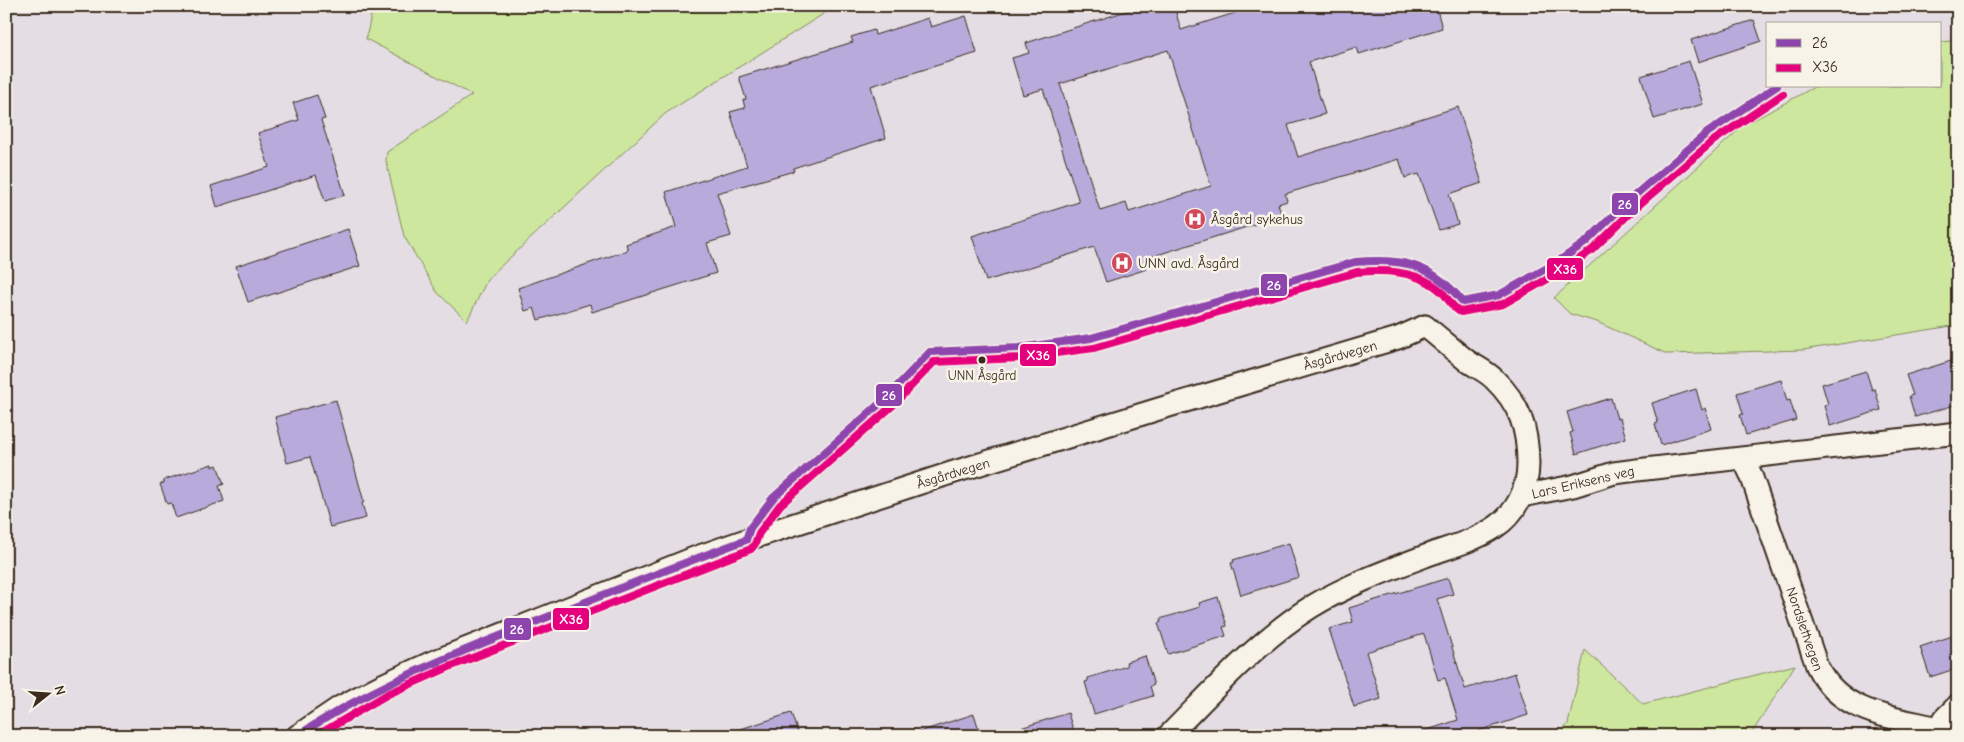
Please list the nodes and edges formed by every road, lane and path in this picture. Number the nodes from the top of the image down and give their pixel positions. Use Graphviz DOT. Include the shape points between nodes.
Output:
graph roads {
  1 [pos="1958,433"];
  2 [pos="1743,458"];
  3 [pos="1522,496"];
  4 [pos="1958,705"];
  5 [pos="1936,732"];
  6 [pos="297,736"];
  7 [pos="1168,736"];
  1 -- 2 [label="street, Lars Eriksens veg"];
  2 -- 3 [label="street, Lars Eriksens veg" via="1614,473 1573,486"];
  2 -- 5 [label="street, Nordslettvegen" via="1815,660 1828,685 1844,699 1866,710"];
  3 -- 6 [label="street, Åsgårdvegen" via="1528,476 1528,442 1514,402 1494,379 1425,326 1398,338 905,488 700,556 430,663 340,707"];
  3 -- 7 [label="street, Lars Eriksens veg" via="1496,527 1479,536 1373,577 1312,606 1268,639"];
  4 -- 5 [label="street, Nordslettvegen"];
}
